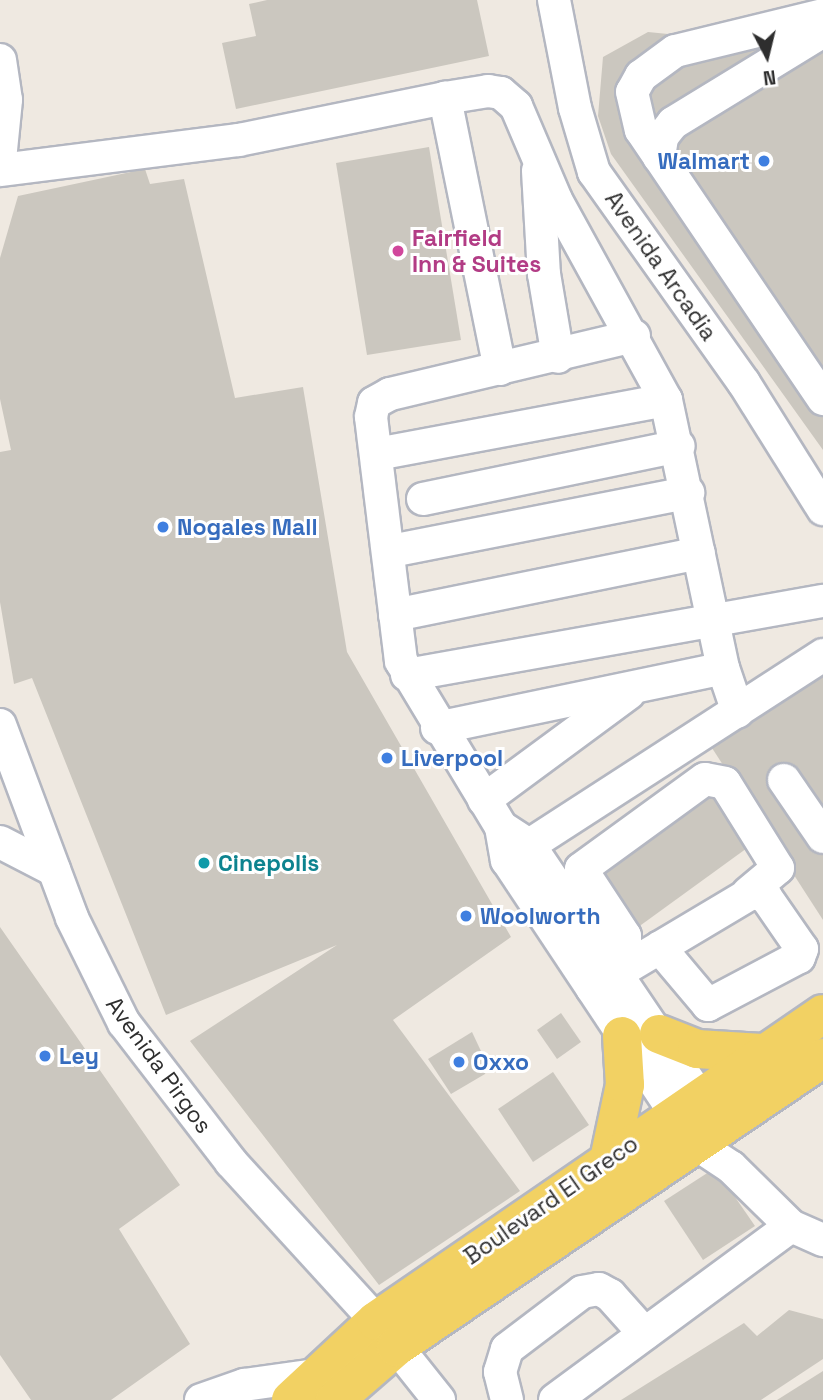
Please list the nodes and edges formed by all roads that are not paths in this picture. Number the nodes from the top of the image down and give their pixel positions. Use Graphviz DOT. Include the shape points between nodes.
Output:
graph roads {
  1 [pos="554,0"];
  2 [pos="823,15"];
  3 [pos="823,31"];
  4 [pos="0,60"];
  5 [pos="445,98"];
  6 [pos="659,157"];
  7 [pos="0,160"];
  8 [pos="538,161"];
  9 [pos="0,170"];
  10 [pos="634,337"];
  11 [pos="558,357"];
  12 [pos="500,369"];
  13 [pos="823,398"];
  14 [pos="666,400"];
  15 [pos="680,446"];
  16 [pos="377,454"];
  17 [pos="688,493"];
  18 [pos="423,499"];
  19 [pos="823,509"];
  20 [pos="391,551"];
  21 [pos="699,553"];
  22 [pos="823,587"];
  23 [pos="823,601"];
  24 [pos="395,615"];
  25 [pos="705,616"];
  26 [pos="823,655"];
  27 [pos="723,668"];
  28 [pos="407,676"];
  29 [pos="639,686"];
  30 [pos="738,712"];
  31 [pos="0,725"];
  32 [pos="437,727"];
  33 [pos="11,768"];
  34 [pos="784,780"];
  35 [pos="484,800"];
  36 [pos="0,808"];
  37 [pos="823,837"];
  38 [pos="0,842"];
  39 [pos="518,852"];
  40 [pos="54,870"];
  41 [pos="748,893"];
  42 [pos="660,948"];
  43 [pos="612,977"];
  44 [pos="823,1014"];
  45 [pos="641,1035"];
  46 [pos="762,1053"];
  47 [pos="823,1058"];
  48 [pos="686,1103"];
  49 [pos="708,1136"];
  50 [pos="609,1160"];
  51 [pos="791,1226"];
  52 [pos="823,1240"];
  53 [pos="386,1334"];
  54 [pos="645,1334"];
  55 [pos="314,1392"];
  56 [pos="201,1400"];
  57 [pos="439,1400"];
  58 [pos="506,1400"];
  59 [pos="555,1400"];
  1 -- 19 [label="street, Avenida Arcadia" via="575,108 594,172 744,383"];
  2 -- 6 [label="street" via="688,46 660,60 632,92 641,130"];
  3 -- 6 [label="street" via="673,123 662,137"];
  4 -- 7 [label="street" via="6,113"];
  5 -- 8 [label="street" via="488,91 509,98"];
  5 -- 9 [label="street" via="239,139"];
  5 -- 12 [label="street"];
  6 -- 13 [label="street"];
  8 -- 10 [label="street"];
  8 -- 11 [label="street" via="544,274"];
  10 -- 11 [label="street"];
  10 -- 14 [label="street"];
  11 -- 12 [label="street"];
  12 -- 16 [label="street" via="378,399 371,417"];
  14 -- 15 [label="street"];
  14 -- 16 [label="street"];
  15 -- 17 [label="street"];
  15 -- 18 [label="street"];
  16 -- 20 [label="street"];
  17 -- 20 [label="street"];
  17 -- 21 [label="street"];
  20 -- 24 [label="street"];
  21 -- 24 [label="street"];
  21 -- 25 [label="street"];
  22 -- 25 [label="street"];
  23 -- 25 [label="street"];
  24 -- 28 [label="street"];
  25 -- 27 [label="street"];
  25 -- 28 [label="street"];
  26 -- 30 [label="street"];
  27 -- 29 [label="street"];
  27 -- 30 [label="street"];
  28 -- 32 [label="street"];
  29 -- 32 [label="street"];
  29 -- 35 [label="street"];
  30 -- 39 [label="street"];
  31 -- 33 [label="street, Avenida Pirgos"];
  32 -- 35 [label="street"];
  33 -- 36 [label="street"];
  33 -- 40 [label="street, Avenida Pirgos"];
  34 -- 37 [label="street"];
  35 -- 39 [label="street"];
  38 -- 40 [label="street"];
  39 -- 43 [label="street"];
  40 -- 53 [label="street, Avenida Pirgos" via="124,1023 231,1163"];
  41 -- 42 [label="street"];
  41 -- 42 [label="street" via="766,897 799,942 799,957 708,1005"];
  41 -- 43 [label="street" via="778,868 725,783 705,779 581,869 625,936"];
  42 -- 43 [label="street"];
  43 -- 45 [label="street"];
  44 -- 46 [label="main road, Boulevard El Greco"];
  45 -- 46 [label="main road" via="697,1049"];
  45 -- 48 [label="street"];
  45 -- 50 [label="main road"];
  46 -- 48 [label="main road, Boulevard El Greco"];
  47 -- 49 [label="main road, Boulevard El Greco"];
  48 -- 49 [label="street"];
  48 -- 50 [label="main road, Boulevard El Greco"];
  49 -- 51 [label="street" via="731,1167"];
  49 -- 53 [label="main road, Boulevard El Greco"];
  50 -- 53 [label="main road, Boulevard El Greco"];
  51 -- 52 [label="street"];
  51 -- 54 [label="street"];
  53 -- 55 [label="main road, Boulevard El Greco"];
  53 -- 57 [label="street, Avenida Pirgos"];
  54 -- 58 [label="street" via="610,1295 600,1289 582,1292 507,1349 500,1372"];
  54 -- 59 [label="street"];
  55 -- 56 [label="street" via="244,1385"];
}
